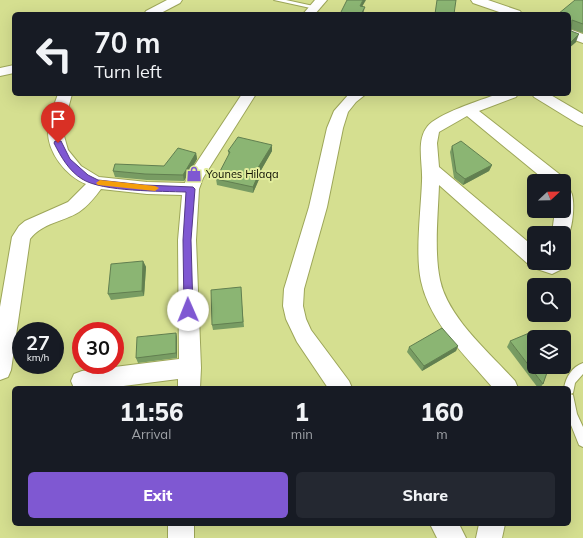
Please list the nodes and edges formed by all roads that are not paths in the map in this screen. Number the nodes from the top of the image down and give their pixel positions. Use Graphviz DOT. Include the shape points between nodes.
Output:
graph roads {
  1 [pos="176,0"];
  2 [pos="277,0"];
  3 [pos="477,0"];
  4 [pos="491,5"];
  5 [pos="315,7"];
  6 [pos="154,12"];
  7 [pos="484,12"];
  8 [pos="510,12"];
  9 [pos="571,34"];
  10 [pos="583,39"];
  11 [pos="12,69"];
  12 [pos="0,72"];
  13 [pos="64,96"];
  14 [pos="249,96"];
  15 [pos="356,96"];
  16 [pos="506,96"];
  17 [pos="543,96"];
  18 [pos="468,110"];
  19 [pos="580,116"];
  20 [pos="431,169"];
  21 [pos="548,174"];
  22 [pos="97,182"];
  23 [pos="191,189"];
  24 [pos="527,252"];
  25 [pos="583,368"];
  26 [pos="0,370"];
  27 [pos="189,378"];
  28 [pos="82,381"];
  29 [pos="340,386"];
  30 [pos="505,386"];
  31 [pos="569,386"];
  32 [pos="571,409"];
  33 [pos="583,441"];
  34 [pos="181,526"];
  35 [pos="444,526"];
  36 [pos="491,526"];
  37 [pos="181,538"];
  38 [pos="453,538"];
  39 [pos="488,538"];
  1 -- 6 [label="street"];
  2 -- 5 [label="lane"];
  3 -- 4 [label="street"];
  4 -- 7 [label="street"];
  4 -- 8 [label="street"];
  9 -- 10 [label="street"];
  11 -- 12 [label="street"];
  13 -- 22 [label="street" via="56,128 58,143 67,161 85,177"];
  14 -- 23 [label="street" via="195,178"];
  15 -- 29 [label="street" via="341,111 335,128 318,207 294,289 293,306 304,336"];
  16 -- 18 [label="street"];
  17 -- 19 [label="street"];
  18 -- 20 [label="street" via="434,129 429,143"];
  18 -- 21 [label="street"];
  20 -- 24 [label="street"];
  20 -- 30 [label="street" via="428,276 431,287 453,324"];
  22 -- 23 [label="street" via="144,188"];
  22 -- 26 [label="street" via="79,203 33,224 21,237"];
  23 -- 27 [label="street" via="187,240"];
  25 -- 31 [label="lane" via="575,374"];
  27 -- 28 [label="street"];
  32 -- 33 [label="lane"];
  34 -- 37 [label="street"];
  35 -- 38 [label="street"];
  36 -- 39 [label="street"];
}
